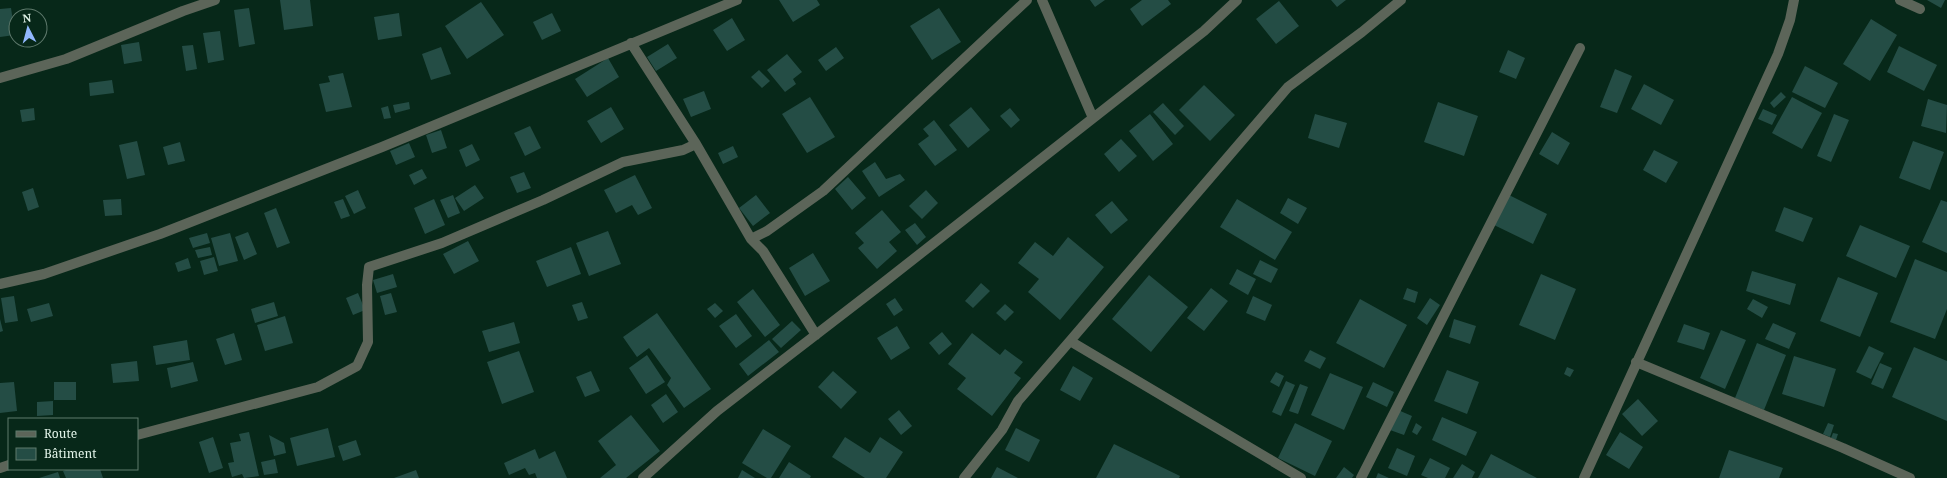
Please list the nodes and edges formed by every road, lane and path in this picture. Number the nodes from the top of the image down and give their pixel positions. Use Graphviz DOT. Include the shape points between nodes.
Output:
graph roads {
  1 [pos="215,0"];
  2 [pos="737,0"];
  3 [pos="1027,0"];
  4 [pos="1042,0"];
  5 [pos="1236,0"];
  6 [pos="1401,0"];
  7 [pos="1794,0"];
  8 [pos="1900,0"];
  9 [pos="1920,9"];
  10 [pos="631,43"];
  11 [pos="1580,48"];
  12 [pos="0,78"];
  13 [pos="1093,118"];
  14 [pos="696,144"];
  15 [pos="751,239"];
  16 [pos="0,284"];
  17 [pos="816,335"];
  18 [pos="1070,341"];
  19 [pos="1636,362"];
  20 [pos="138,434"];
  21 [pos="642,478"];
  22 [pos="964,478"];
  23 [pos="1301,478"];
  24 [pos="1361,478"];
  25 [pos="1584,478"];
  26 [pos="1910,478"];
  1 -- 12 [label="street" via="66,59"];
  2 -- 10 [label="street"];
  3 -- 15 [label="street" via="823,191 767,231"];
  4 -- 13 [label="street"];
  5 -- 13 [label="street" via="1204,30"];
  6 -- 18 [label="street" via="1288,87"];
  7 -- 19 [label="street" via="1778,54"];
  8 -- 9 [label="street"];
  10 -- 14 [label="street"];
  10 -- 16 [label="street" via="382,147 160,234 44,274"];
  11 -- 24 [label="street"];
  13 -- 17 [label="street"];
  14 -- 15 [label="street"];
  14 -- 20 [label="street" via="683,150 623,162 442,243 369,267 368,342 357,366 318,387"];
  15 -- 17 [label="street" via="763,251"];
  17 -- 21 [label="street" via="717,411"];
  18 -- 22 [label="street" via="1018,401 1002,430"];
  18 -- 23 [label="street"];
  19 -- 25 [label="street"];
  19 -- 26 [label="street"];
}
